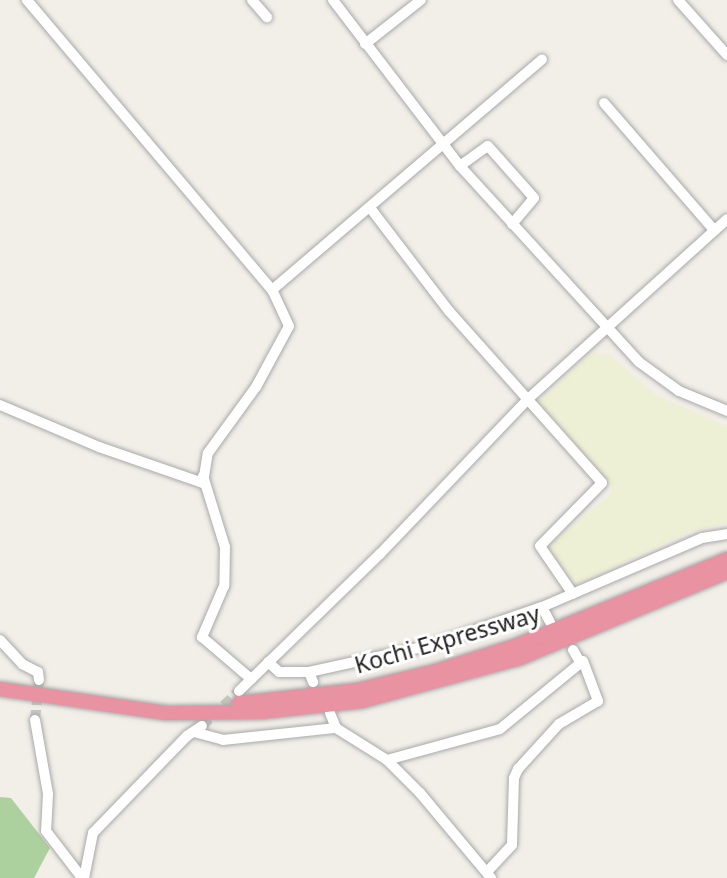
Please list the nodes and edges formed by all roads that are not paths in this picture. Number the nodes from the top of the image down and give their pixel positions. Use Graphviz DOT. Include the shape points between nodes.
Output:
graph roads {
  1 [pos="27,0"];
  2 [pos="252,0"];
  3 [pos="333,0"];
  4 [pos="421,0"];
  5 [pos="678,0"];
  6 [pos="267,18"];
  7 [pos="365,44"];
  8 [pos="727,55"];
  9 [pos="542,59"];
  10 [pos="604,103"];
  11 [pos="442,144"];
  12 [pos="460,166"];
  13 [pos="371,209"];
  14 [pos="727,219"];
  15 [pos="512,224"];
  16 [pos="714,230"];
  17 [pos="272,290"];
  18 [pos="605,326"];
  19 [pos="528,399"];
  20 [pos="0,405"];
  21 [pos="727,411"];
  22 [pos="201,472"];
  23 [pos="727,534"];
  24 [pos="727,559"];
  25 [pos="727,572"];
  26 [pos="573,594"];
  27 [pos="542,607"];
  28 [pos="550,622"];
  29 [pos="0,640"];
  30 [pos="573,650"];
  31 [pos="268,662"];
  32 [pos="580,662"];
  33 [pos="309,671"];
  34 [pos="251,679"];
  35 [pos="39,680"];
  36 [pos="313,682"];
  37 [pos="0,689"];
  38 [pos="239,691"];
  39 [pos="83,705"];
  40 [pos="330,713"];
  41 [pos="35,720"];
  42 [pos="336,728"];
  43 [pos="387,760"];
  44 [pos="489,875"];
  45 [pos="83,878"];
  1 -- 17 [label="street"];
  2 -- 6 [label="street"];
  3 -- 7 [label="street"];
  4 -- 7 [label="street"];
  5 -- 8 [label="street"];
  7 -- 11 [label="street"];
  9 -- 11 [label="street"];
  10 -- 16 [label="street"];
  11 -- 12 [label="street"];
  11 -- 13 [label="street"];
  12 -- 15 [label="street"];
  12 -- 15 [label="street" via="488,146 534,198"];
  13 -- 17 [label="street"];
  13 -- 19 [label="street" via="449,311"];
  14 -- 16 [label="street"];
  15 -- 18 [label="street"];
  16 -- 18 [label="street"];
  17 -- 22 [label="street" via="287,316 288,331 256,387 208,453"];
  18 -- 19 [label="street"];
  18 -- 21 [label="street" via="652,374"];
  19 -- 26 [label="street" via="602,483 540,546"];
  19 -- 31 [label="street" via="398,536"];
  20 -- 22 [label="street" via="99,447 203,483"];
  22 -- 34 [label="street" via="225,547 224,586 202,638"];
  23 -- 26 [label="street" via="678,547"];
  24 -- 39 [label="highway, Kochi Expressway" via="515,646 357,690 263,702"];
  25 -- 39 [label="highway, Kochi Expressway" via="520,658 362,701 261,712 166,713"];
  26 -- 27 [label="street"];
  27 -- 28 [label="street"];
  27 -- 33 [label="street" via="432,645"];
  29 -- 35 [label="street" via="22,664 38,672"];
  30 -- 32 [label="street"];
  31 -- 33 [label="street" via="279,672"];
  31 -- 34 [label="street"];
  32 -- 43 [label="street" via="500,729"];
  32 -- 44 [label="street" via="598,701 559,724 518,769 512,845"];
  33 -- 36 [label="street"];
  34 -- 38 [label="street"];
  37 -- 39 [label="highway, Kochi Expressway"];
  40 -- 42 [label="street"];
  41 -- 45 [label="street" via="48,794 46,831"];
  42 -- 43 [label="street"];
  42 -- 45 [label="street" via="223,740 198,729 93,833"];
  43 -- 44 [label="street"];
}
